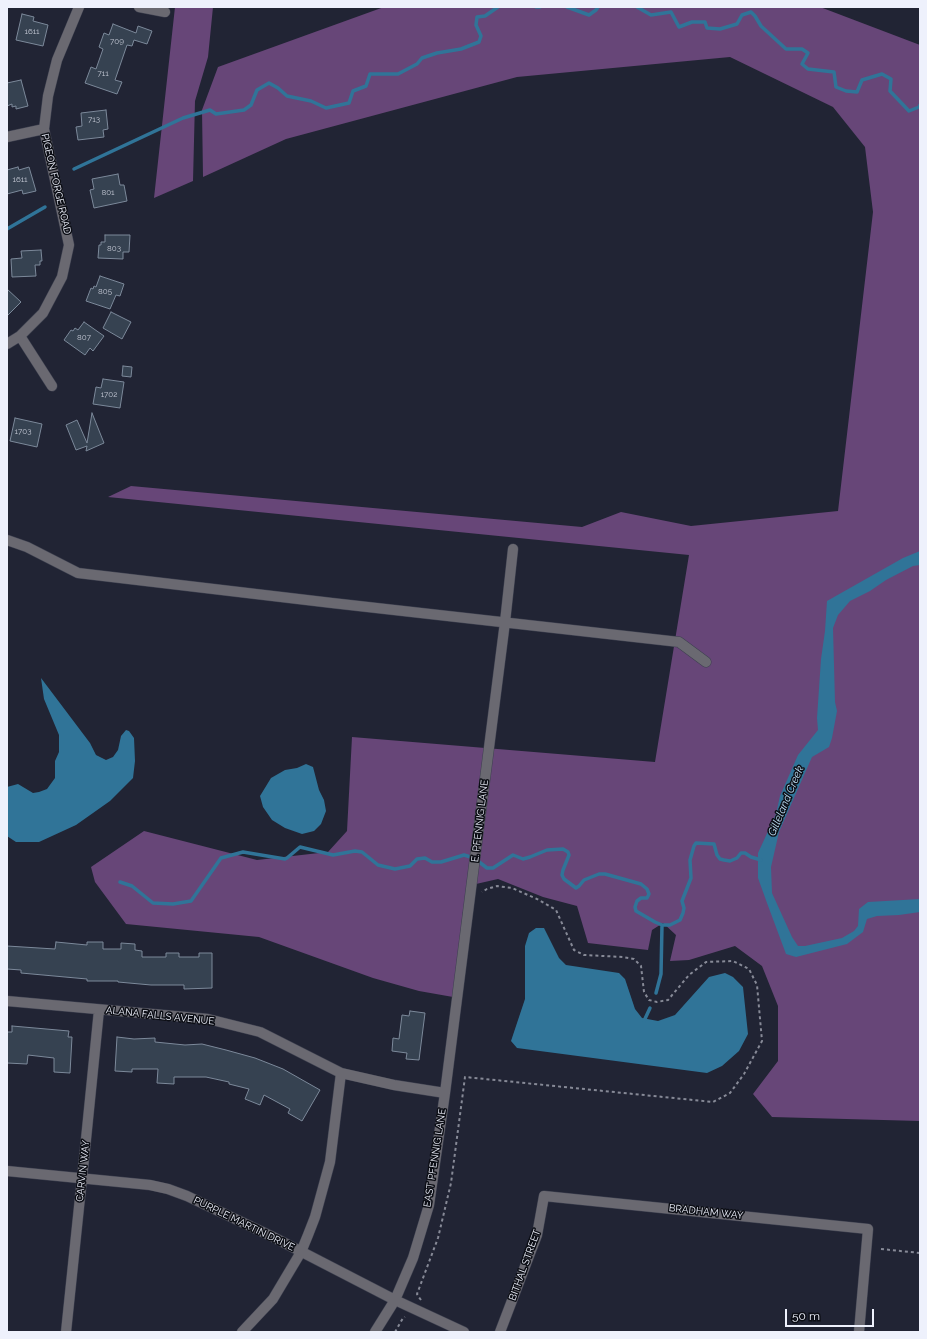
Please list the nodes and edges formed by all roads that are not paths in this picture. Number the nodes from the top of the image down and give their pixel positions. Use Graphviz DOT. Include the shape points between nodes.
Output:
graph roads {
  1 [pos="79,7"];
  2 [pos="139,7"];
  3 [pos="165,12"];
  4 [pos="44,129"];
  5 [pos="7,137"];
  6 [pos="20,336"];
  7 [pos="7,344"];
  8 [pos="52,386"];
  9 [pos="7,540"];
  10 [pos="513,549"];
  11 [pos="505,622"];
  12 [pos="706,662"];
  13 [pos="7,1001"];
  14 [pos="99,1010"];
  15 [pos="341,1074"];
  16 [pos="445,1093"];
  17 [pos="7,1171"];
  18 [pos="82,1179"];
  19 [pos="544,1196"];
  20 [pos="301,1252"];
  21 [pos="395,1300"];
  22 [pos="66,1332"];
  23 [pos="242,1332"];
  24 [pos="375,1332"];
  25 [pos="464,1332"];
  26 [pos="500,1332"];
  27 [pos="859,1332"];
  1 -- 4 [label="street, PIGEON FORGE ROAD" via="57,60 48,96"];
  2 -- 3 [label="street"];
  4 -- 5 [label="street"];
  4 -- 6 [label="street, PIGEON FORGE ROAD" via="69,245 62,276 43,313"];
  6 -- 7 [label="street, PIGEON FORGE ROAD"];
  6 -- 8 [label="street"];
  9 -- 11 [label="street" via="78,573"];
  10 -- 11 [label="street, E. PFENNIG LANE"];
  11 -- 12 [label="street" via="679,642"];
  11 -- 16 [label="street, E. PFENNIG LANE"];
  13 -- 14 [label="street, ALANA FALLS AVENUE"];
  14 -- 15 [label="street, ALANA FALLS AVENUE" via="208,1019 260,1032"];
  14 -- 18 [label="street, CARVIN WAY"];
  15 -- 16 [label="street, ALANA FALLS AVENUE" via="394,1086"];
  15 -- 20 [label="street" via="330,1162 315,1217"];
  16 -- 21 [label="street, EAST PFENNIG LANE" via="429,1205 413,1258"];
  17 -- 18 [label="street, PURPLE MARTIN DRIVE"];
  18 -- 20 [label="street, PURPLE MARTIN DRIVE" via="168,1189"];
  18 -- 22 [label="street, CARVIN WAY"];
  19 -- 26 [label="street, BITHAL STREET" via="537,1235"];
  19 -- 27 [label="street, BRADHAM WAY" via="868,1229"];
  20 -- 21 [label="street, PURPLE MARTIN DRIVE"];
  20 -- 23 [label="street" via="273,1299"];
  21 -- 24 [label="street, EAST PFENNIG LANE"];
  21 -- 25 [label="street, PURPLE MARTIN DRIVE"];
}
